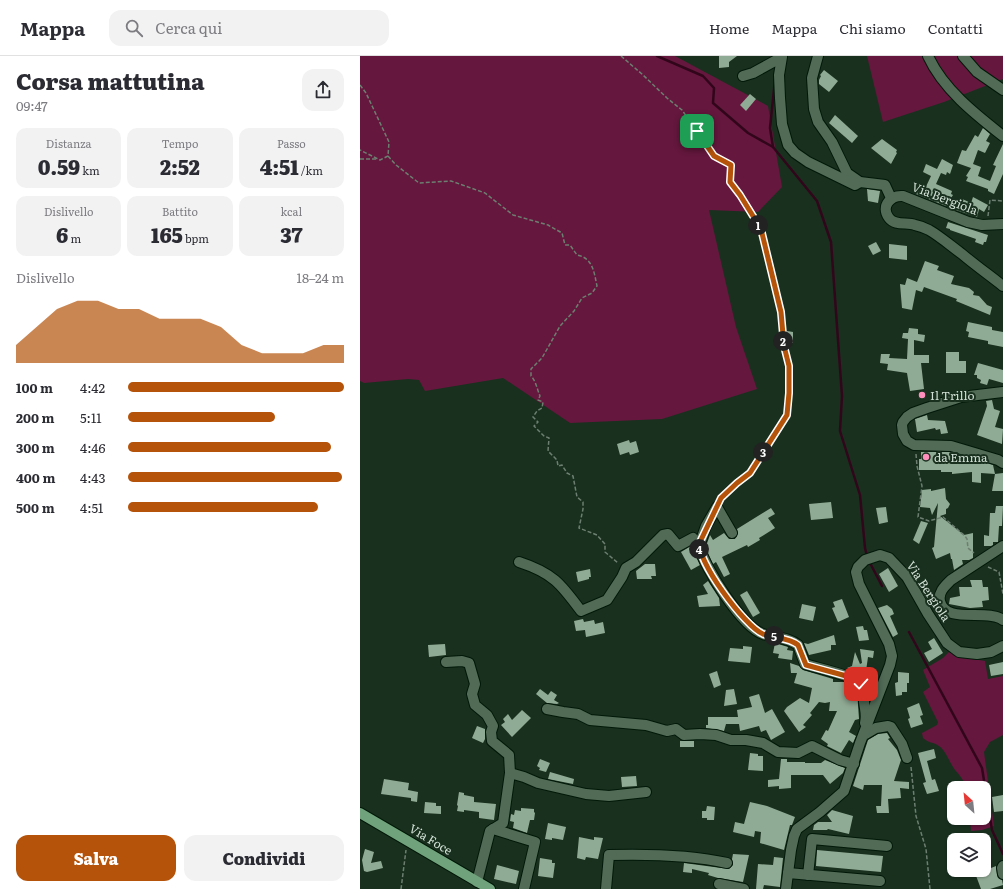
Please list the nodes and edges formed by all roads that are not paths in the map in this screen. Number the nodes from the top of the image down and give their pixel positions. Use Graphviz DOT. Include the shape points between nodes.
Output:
graph roads {
  1 [pos="818,56"];
  2 [pos="928,56"];
  3 [pos="963,56"];
  4 [pos="744,76"];
  5 [pos="1003,90"];
  6 [pos="1003,136"];
  7 [pos="860,182"];
  8 [pos="891,198"];
  9 [pos="999,224"];
  10 [pos="1003,286"];
  11 [pos="1003,392"];
  12 [pos="1002,461"];
  13 [pos="732,533"];
  14 [pos="699,546"];
  15 [pos="1003,546"];
  16 [pos="519,562"];
  17 [pos="1003,620"];
  18 [pos="1003,646"];
  19 [pos="446,662"];
  20 [pos="547,709"];
  21 [pos="864,735"];
  22 [pos="907,758"];
  23 [pos="854,764"];
  24 [pos="510,774"];
  25 [pos="646,792"];
  26 [pos="360,813"];
  27 [pos="494,829"];
  28 [pos="887,846"];
  29 [pos="727,863"];
  30 [pos="1003,866"];
  31 [pos="788,873"];
  32 [pos="1003,874"];
  33 [pos="808,875"];
  34 [pos="880,881"];
  35 [pos="477,882"];
  36 [pos="719,884"];
  37 [pos="490,889"];
  38 [pos="524,889"];
  39 [pos="606,889"];
  40 [pos="744,889"];
  41 [pos="786,889"];
  1 -- 7 [label="street" via="812,78 814,109 818,122 832,142 847,173"];
  2 -- 6 [label="street" via="940,77 982,120"];
  3 -- 5 [label="street" via="977,72"];
  4 -- 7 [label="street" via="782,56 779,74 780,98 782,124 788,145 808,162 855,185"];
  7 -- 8 [label="street" via="885,185"];
  8 -- 9 [label="street, Via Bergiola" via="907,197 968,222 982,225"];
  8 -- 10 [label="street" via="886,208 890,218 930,231"];
  11 -- 12 [label="street" via="961,398 913,413 904,419 902,428 907,441 916,446 951,446"];
  13 -- 14 [label="street" via="717,507 706,526"];
  14 -- 16 [label="street" via="693,538 676,546 668,534 665,534 636,562 626,568 607,600 581,612 563,587 549,575"];
  14 -- 21 [label="street" via="707,567 737,611 752,626 762,634 797,643 806,665 850,677 863,685 867,716"];
  15 -- 17 [label="street, Via Bergiola" via="943,587 940,596 940,604 956,614 989,614"];
  18 -- 21 [label="street, Via Bergiola" via="985,653 959,652 947,643 898,566 889,558 880,555 870,558 858,567 856,572 892,656"];
  19 -- 24 [label="street" via="469,663 475,684 472,694 474,705 487,715 493,726 492,741 509,755"];
  20 -- 23 [label="street" via="578,714 590,720 646,725 667,731 676,729 684,735 716,735 731,740 746,740 762,743 778,752 798,753 812,746"];
  21 -- 22 [label="street" via="876,728 891,727"];
  21 -- 23 [label="street"];
  23 -- 31 [label="street" via="844,791 797,829"];
  24 -- 25 [label="street" via="586,794 609,796"];
  24 -- 27 [label="street" via="503,823"];
  26 -- 35 [label="main road, Via Foce"];
  27 -- 35 [label="street" via="490,831"];
  27 -- 38 [label="street" via="535,842"];
  28 -- 33 [label="street" via="812,839"];
  29 -- 39 [label="street" via="667,856 609,855"];
  30 -- 32 [label="street"];
  31 -- 33 [label="street"];
  31 -- 41 [label="street"];
  33 -- 34 [label="street"];
  35 -- 37 [label="main road, Via Foce"];
  36 -- 40 [label="street"];
}
